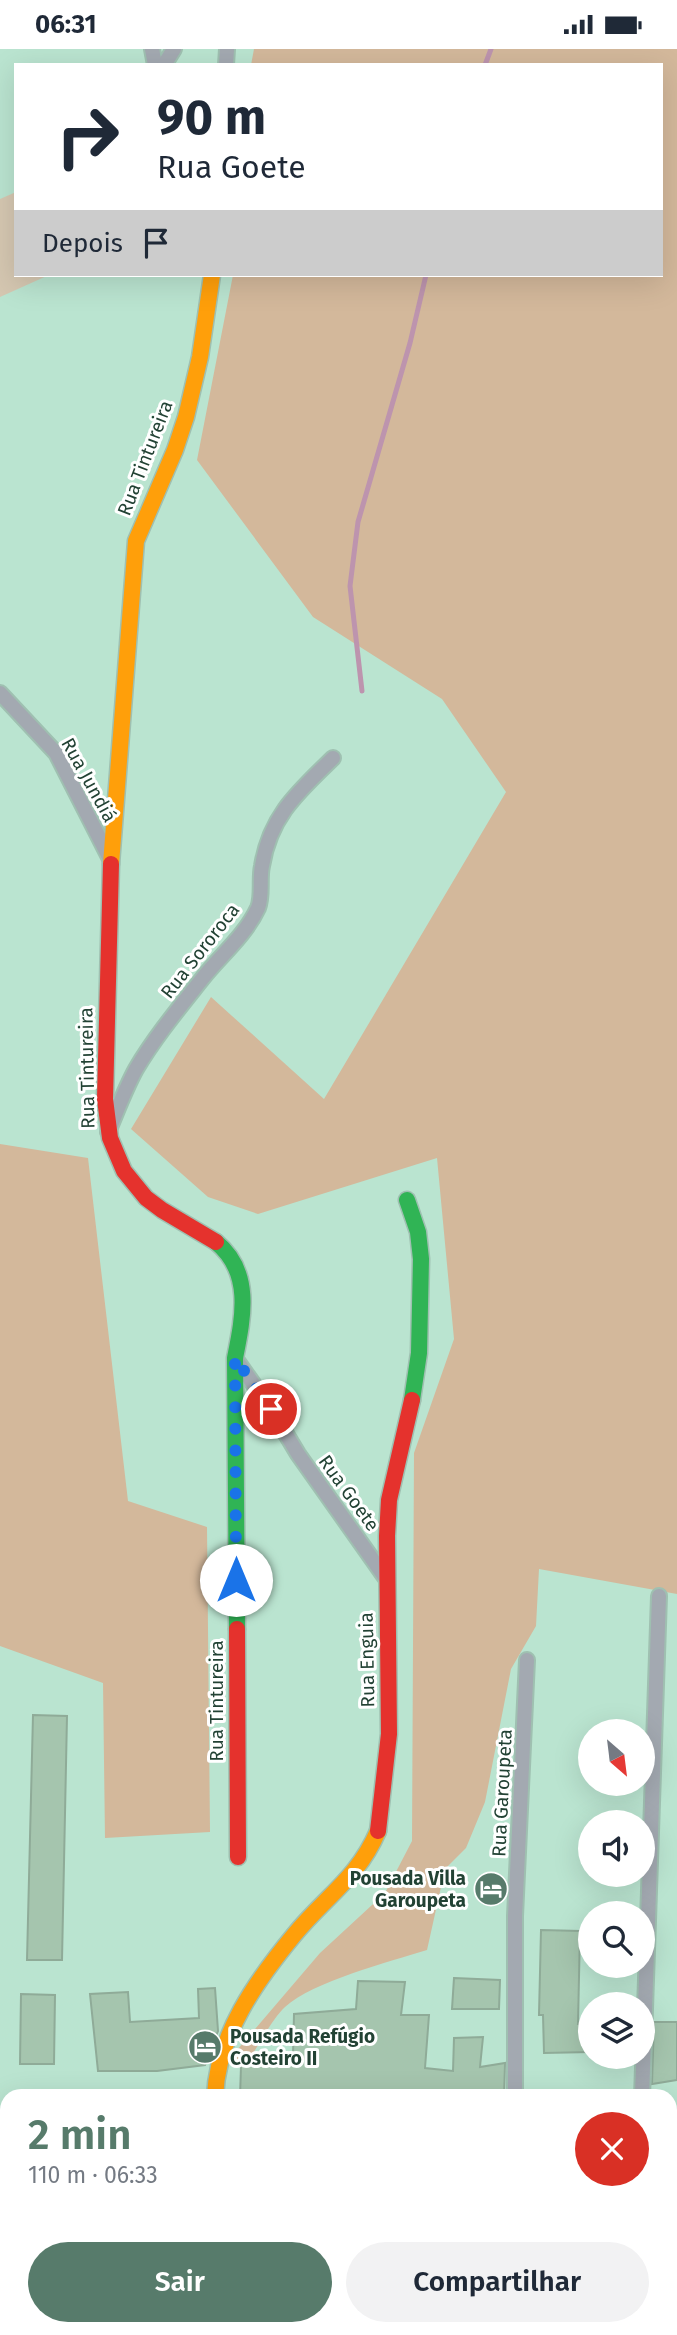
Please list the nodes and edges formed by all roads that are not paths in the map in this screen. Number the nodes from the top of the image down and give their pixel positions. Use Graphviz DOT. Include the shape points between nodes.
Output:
graph roads {
  1 [pos="212,277"];
  2 [pos="0,692"];
  3 [pos="333,758"];
  4 [pos="111,860"];
  5 [pos="107,1133"];
  6 [pos="407,1200"];
  7 [pos="235,1358"];
  8 [pos="387,1580"];
  9 [pos="659,1596"];
  10 [pos="527,1660"];
  11 [pos="238,1857"];
  12 [pos="215,2089"];
  13 [pos="515,2089"];
  14 [pos="642,2089"];
  1 -- 4 [label="street, Rua Tintureira" via="196,381 179,438 136,541"];
  2 -- 4 [label="street, Rua Jundiá" via="56,753"];
  3 -- 5 [label="street, Rua Sororoca" via="278,817 261,868 259,906 153,1044 135,1071"];
  4 -- 5 [label="street, Rua Tintureira"];
  5 -- 7 [label="street, Rua Tintureira" via="128,1177 146,1199 218,1242 233,1260 244,1314"];
  6 -- 8 [label="street, Rua Enguia" via="418,1231 421,1259 419,1353 390,1500"];
  7 -- 8 [label="street, Rua Goete"];
  7 -- 11 [label="street, Rua Tintureira"];
  8 -- 12 [label="street, Rua Enguia" via="389,1734 379,1829 353,1874 294,1934 244,2004 216,2072"];
  9 -- 14 [label="street"];
  10 -- 13 [label="street, Rua Garoupeta" via="515,1916"];
}
